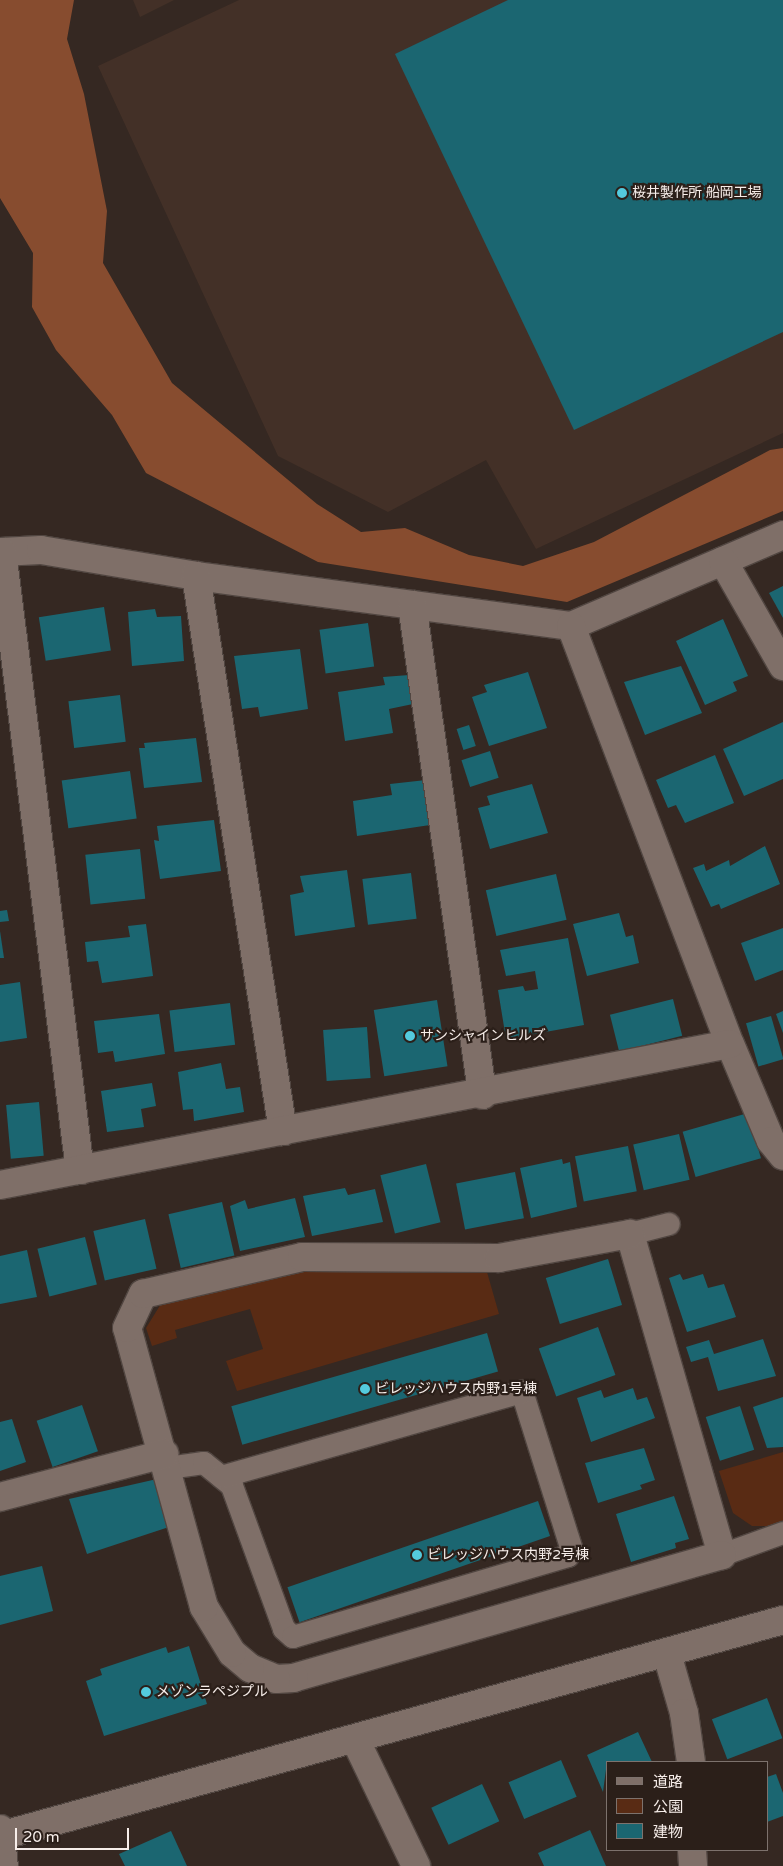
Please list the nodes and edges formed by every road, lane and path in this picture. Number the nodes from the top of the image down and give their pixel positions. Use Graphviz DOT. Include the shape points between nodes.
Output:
graph roads {
  1 [pos="783,535"];
  2 [pos="1,552"];
  3 [pos="723,561"];
  4 [pos="196,576"];
  5 [pos="412,605"];
  6 [pos="571,626"];
  7 [pos="783,666"];
  8 [pos="730,1044"];
  9 [pos="483,1095"];
  10 [pos="283,1130"];
  11 [pos="783,1156"];
  12 [pos="80,1170"];
  13 [pos="0,1185"];
  14 [pos="670,1224"];
  15 [pos="630,1234"];
  16 [pos="166,1461"];
  17 [pos="222,1476"];
  18 [pos="0,1497"];
  19 [pos="783,1533"];
  20 [pos="722,1554"];
  21 [pos="783,1620"];
  22 [pos="666,1654"];
  23 [pos="354,1739"];
  24 [pos="691,1761"];
  25 [pos="1,1833"];
  26 [pos="692,1851"];
  27 [pos="4,1866"];
  28 [pos="416,1866"];
  29 [pos="693,1866"];
  1 -- 3 [label="street"];
  2 -- 4 [label="street" via="42,550"];
  2 -- 12 [label="street"];
  3 -- 6 [label="street"];
  3 -- 7 [label="street"];
  4 -- 5 [label="street"];
  4 -- 10 [label="street"];
  5 -- 6 [label="street"];
  5 -- 9 [label="street"];
  6 -- 8 [label="street"];
  8 -- 9 [label="street"];
  8 -- 11 [label="street" via="771,1140"];
  9 -- 10 [label="street"];
  10 -- 12 [label="street"];
  12 -- 13 [label="street"];
  14 -- 15 [label="lane"];
  15 -- 16 [label="street" via="499,1258 302,1257 143,1294 127,1328"];
  15 -- 20 [label="street"];
  16 -- 17 [label="lane" via="204,1463"];
  16 -- 18 [label="street"];
  16 -- 20 [label="street" via="204,1607 232,1653 250,1668 276,1679 294,1678"];
  17 -- 17 [label="lane" via="237,1497 284,1629 293,1637 568,1556 571,1547 522,1392"];
  19 -- 20 [label="lane"];
  21 -- 22 [label="street"];
  22 -- 23 [label="street"];
  22 -- 24 [label="street" via="684,1713"];
  23 -- 25 [label="street"];
  23 -- 28 [label="street"];
  25 -- 27 [label="street"];
  26 -- 29 [label="street"];
}
